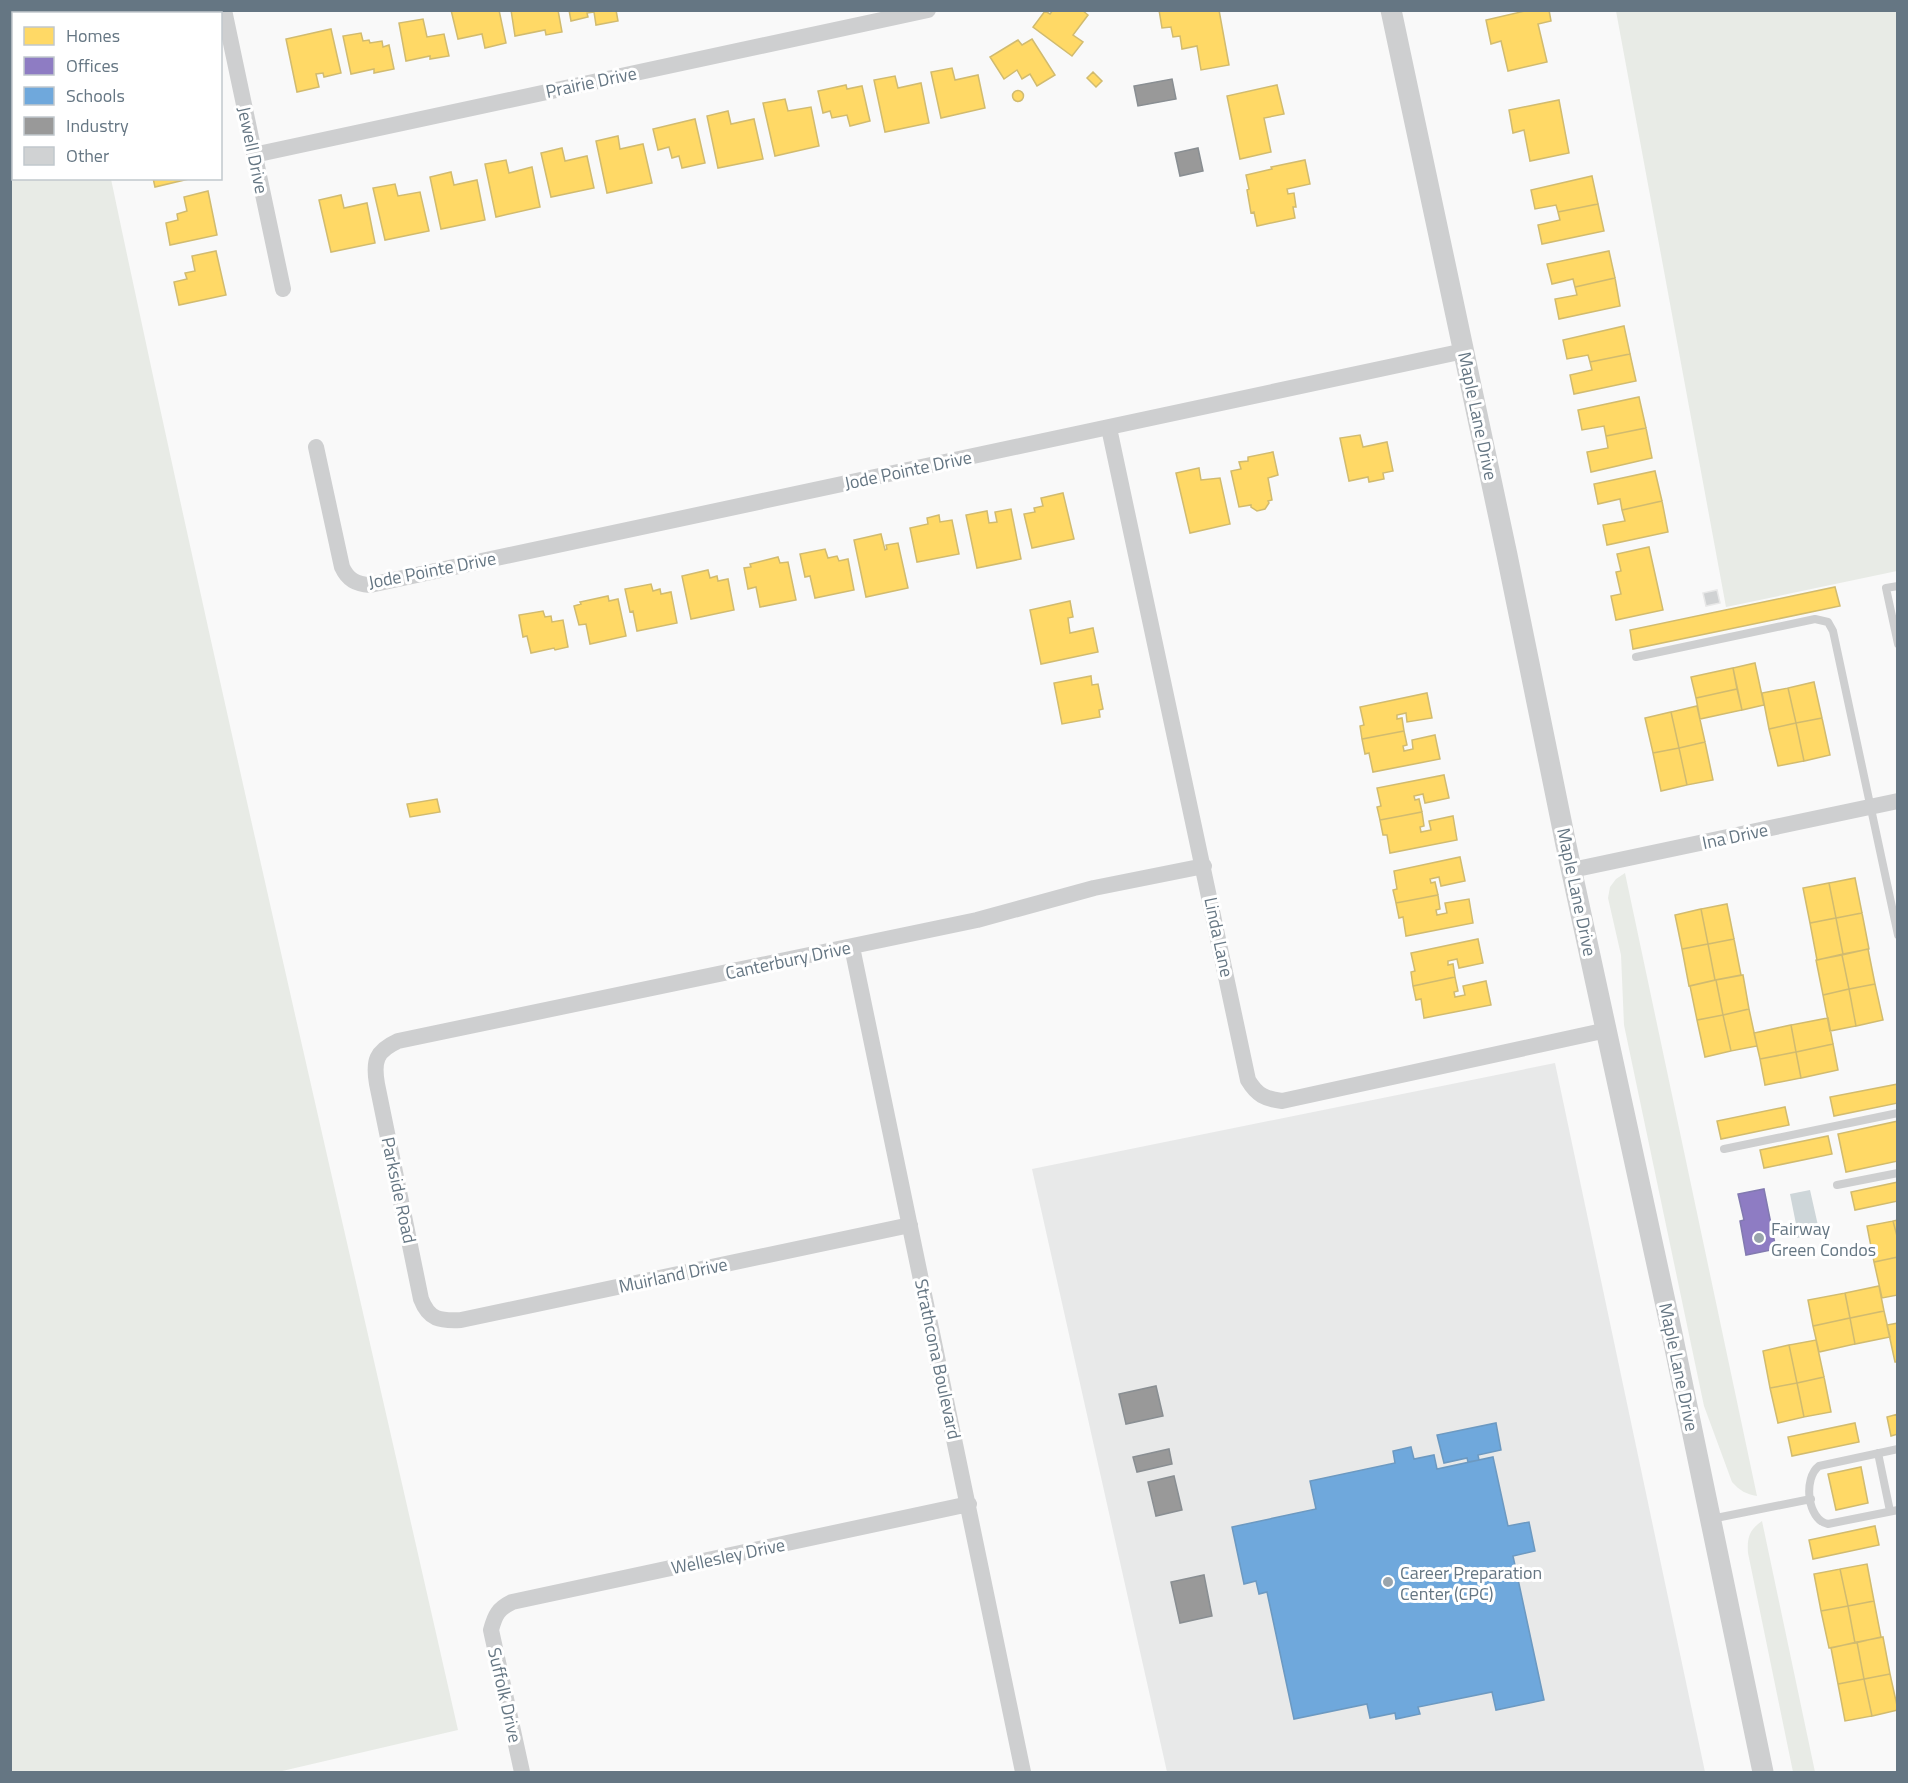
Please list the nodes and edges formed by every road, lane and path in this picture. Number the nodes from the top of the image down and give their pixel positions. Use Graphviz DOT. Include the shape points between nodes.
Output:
graph roads {
  1 [pos="224,10"];
  2 [pos="928,10"];
  3 [pos="1391,10"];
  4 [pos="255,155"];
  5 [pos="283,289"];
  6 [pos="1464,351"];
  7 [pos="1109,428"];
  8 [pos="316,447"];
  9 [pos="1898,586"];
  10 [pos="1898,644"];
  11 [pos="1636,657"];
  12 [pos="1898,801"];
  13 [pos="1870,807"];
  14 [pos="1204,866"];
  15 [pos="1572,870"];
  16 [pos="1898,935"];
  17 [pos="852,946"];
  18 [pos="1607,1030"];
  19 [pos="377,1058"];
  20 [pos="1898,1113"];
  21 [pos="1724,1149"];
  22 [pos="1898,1173"];
  23 [pos="1837,1185"];
  24 [pos="910,1225"];
  25 [pos="435,1318"];
  26 [pos="1898,1449"];
  27 [pos="1878,1453"];
  28 [pos="1811,1499"];
  29 [pos="969,1504"];
  30 [pos="1894,1510"];
  31 [pos="1710,1520"];
  32 [pos="494,1618"];
  33 [pos="522,1773"];
  34 [pos="1023,1773"];
  35 [pos="1763,1773"];
  1 -- 4 [label="street, Jewell Drive"];
  2 -- 4 [label="street, Prairie Drive"];
  3 -- 6 [label="street, Maple Lane Drive"];
  4 -- 5 [label="street, Jewell Drive"];
  6 -- 7 [label="street, Jode Pointe Drive"];
  6 -- 15 [label="street, Maple Lane Drive"];
  7 -- 8 [label="street, Jode Pointe Drive" via="370,585 352,581 342,567"];
  7 -- 14 [label="street, Linda Lane"];
  9 -- 10 [label="lane" via="1886,588"];
  11 -- 13 [label="lane" via="1815,619 1828,622"];
  12 -- 13 [label="street, Ina Drive"];
  13 -- 15 [label="street, Ina Drive"];
  13 -- 16 [label="lane"];
  14 -- 17 [label="street, Canterbury Drive"];
  14 -- 18 [label="street, Linda Lane" via="1248,1080 1255,1092 1268,1099 1282,1101"];
  15 -- 18 [label="street, Maple Lane Drive"];
  17 -- 19 [label="street, Canterbury Drive" via="398,1041 384,1048"];
  17 -- 24 [label="street, Strathcona Boulevard"];
  18 -- 31 [label="street, Maple Lane Drive"];
  19 -- 25 [label="street, Parkside Road" via="374,1070 421,1299 425,1310"];
  20 -- 21 [label="lane"];
  22 -- 23 [label="lane"];
  24 -- 25 [label="street, Muirland Drive" via="461,1320"];
  24 -- 29 [label="street, Strathcona Boulevard"];
  26 -- 27 [label="lane"];
  27 -- 28 [label="lane" via="1818,1466 1810,1476"];
  27 -- 30 [label="lane"];
  28 -- 30 [label="lane" via="1818,1520 1828,1524"];
  28 -- 31 [label="lane"];
  29 -- 32 [label="street, Wellesley Drive" via="512,1602"];
  29 -- 34 [label="street, Strathcona Boulevard"];
  31 -- 35 [label="street, Maple Lane Drive"];
  32 -- 33 [label="street, Suffolk Drive" via="493,1642"];
}
